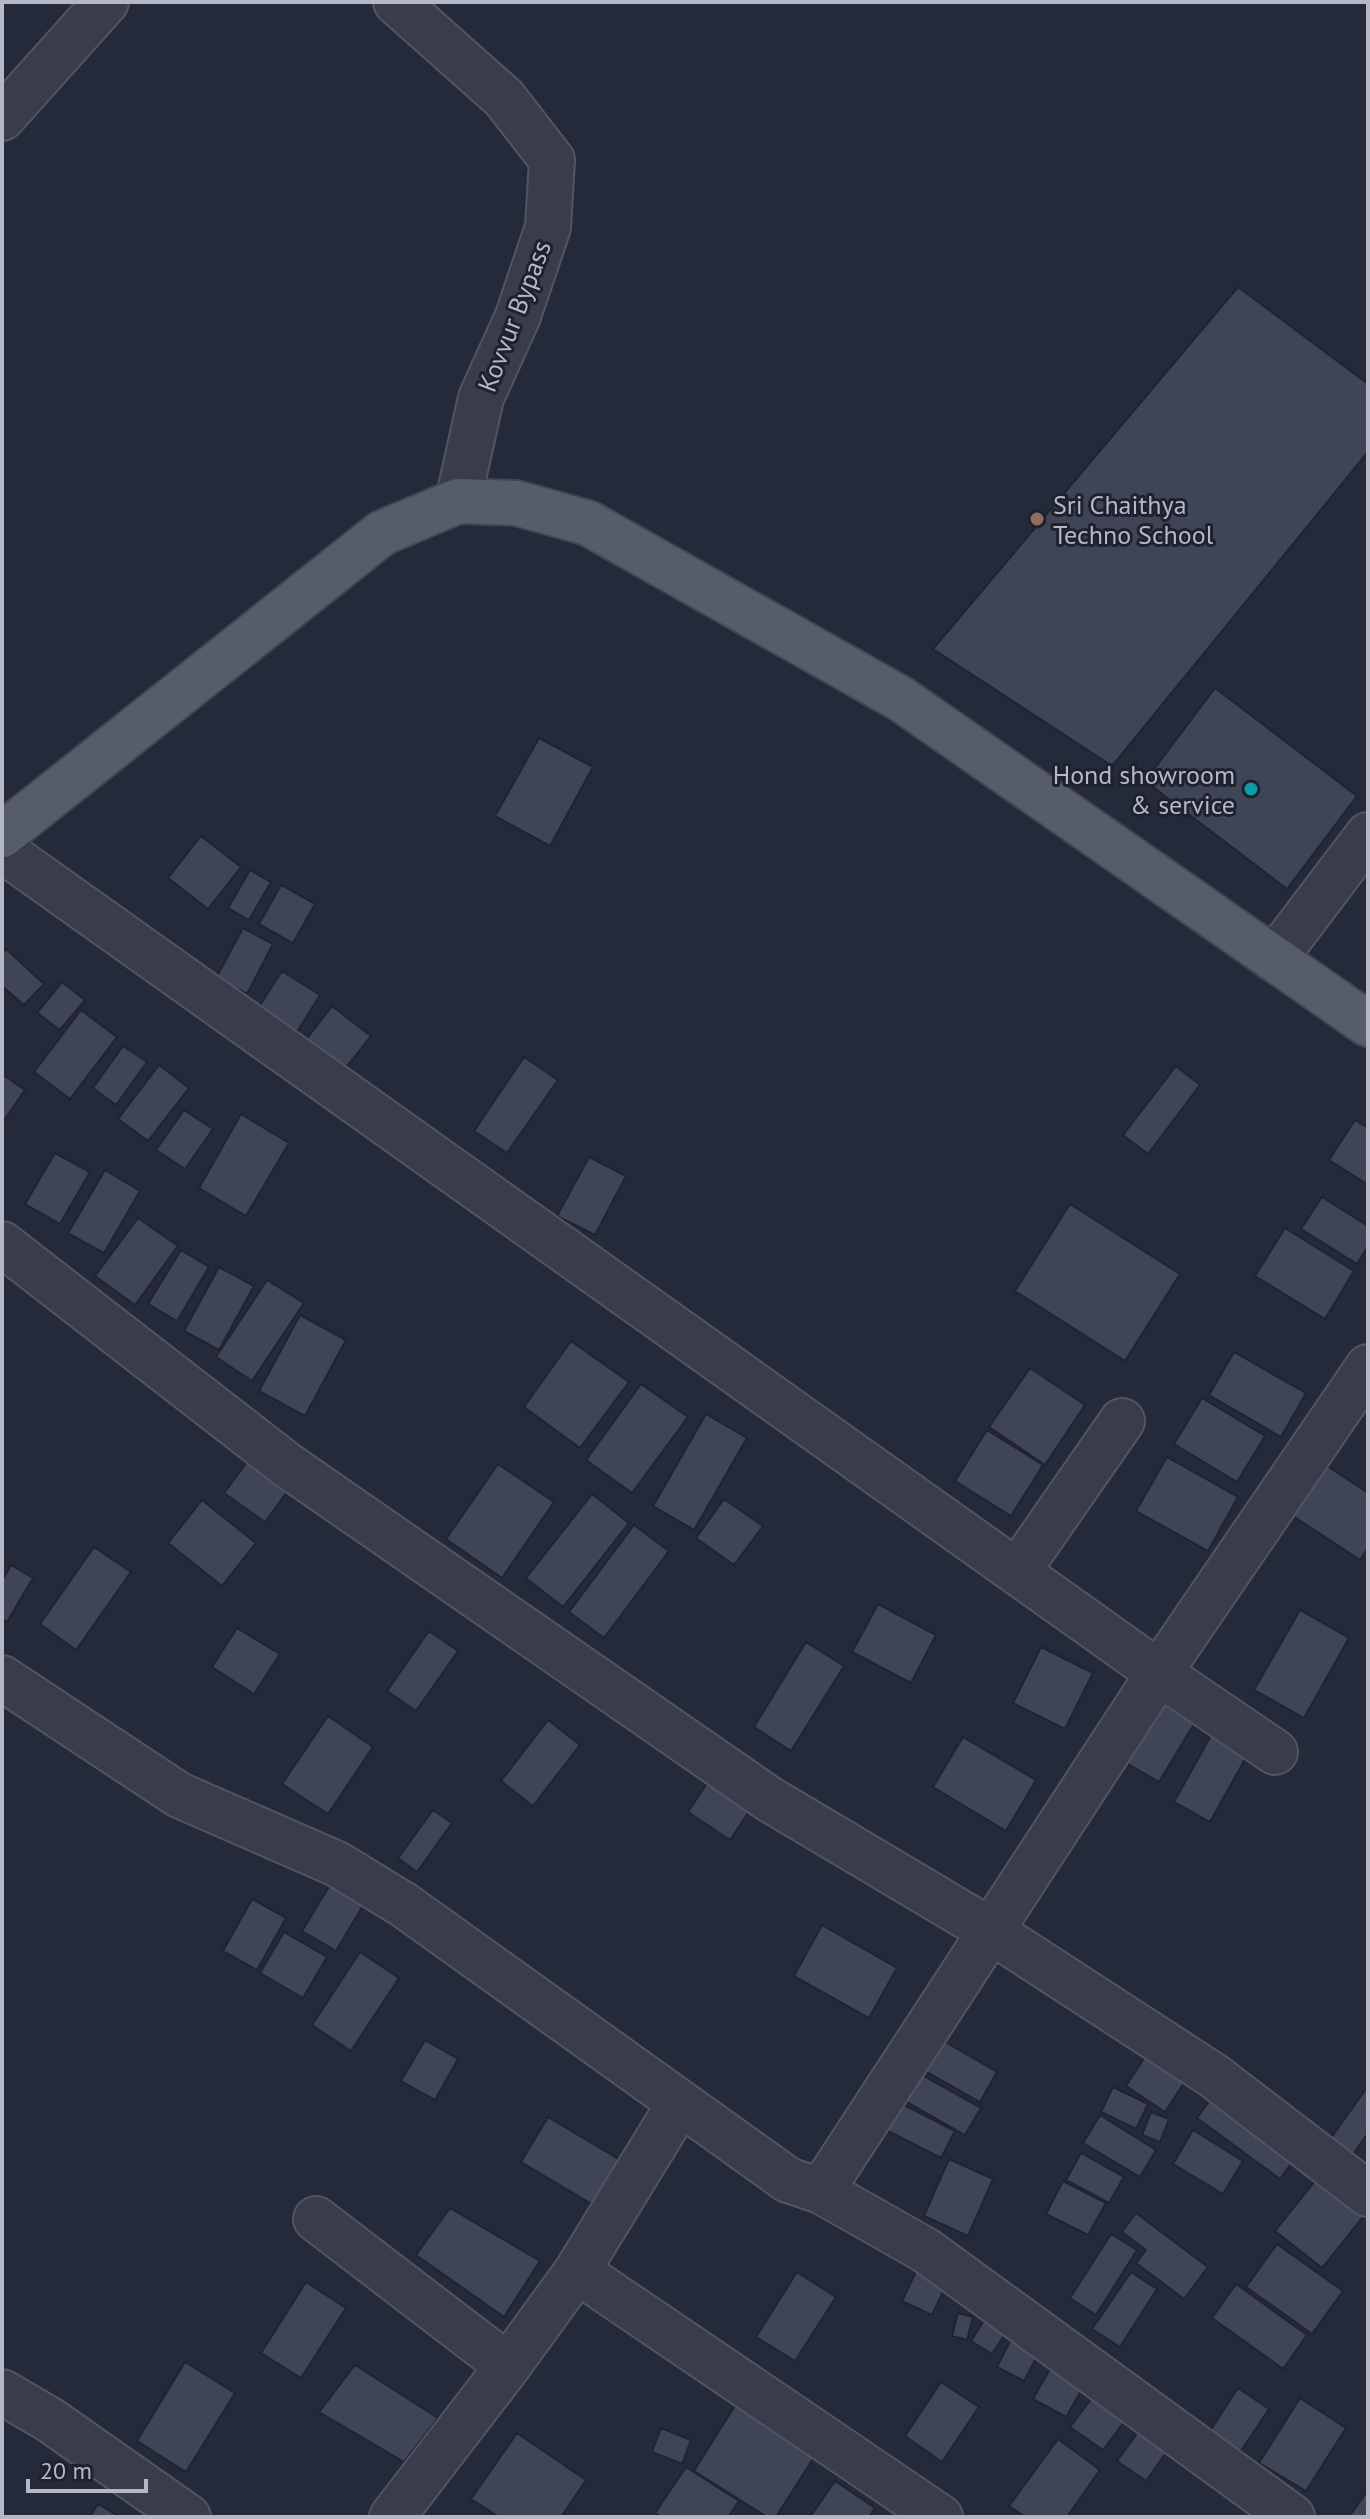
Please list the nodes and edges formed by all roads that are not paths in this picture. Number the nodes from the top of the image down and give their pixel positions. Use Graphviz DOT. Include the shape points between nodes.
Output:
graph roads {
  1 [pos="106,2"];
  2 [pos="396,2"];
  3 [pos="2,118"];
  4 [pos="458,501"];
  5 [pos="2,835"];
  6 [pos="1368,835"];
  7 [pos="2,850"];
  8 [pos="1274,959"];
  9 [pos="1368,1024"];
  10 [pos="2,1244"];
  11 [pos="1368,1367"];
  12 [pos="1122,1421"];
  13 [pos="1017,1572"];
  14 [pos="1159,1673"];
  15 [pos="2,1678"];
  16 [pos="1275,1752"];
  17 [pos="991,1931"];
  18 [pos="680,2103"];
  19 [pos="821,2191"];
  20 [pos="1368,2194"];
  21 [pos="316,2219"];
  22 [pos="577,2271"];
  23 [pos="508,2366"];
  24 [pos="2,2392"];
  25 [pos="1282,2514"];
  26 [pos="188,2517"];
  27 [pos="392,2517"];
  28 [pos="940,2517"];
  1 -- 3 [label="street"];
  2 -- 4 [label="street, Kovvur Bypass" via="504,98 552,160 548,227 518,316 481,398"];
  4 -- 5 [label="main road" via="382,533"];
  4 -- 8 [label="main road" via="516,503 602,530 901,699"];
  6 -- 8 [label="street"];
  7 -- 13 [label="street"];
  8 -- 9 [label="main road"];
  10 -- 17 [label="street" via="287,1465 769,1799"];
  11 -- 14 [label="street"];
  12 -- 13 [label="street"];
  13 -- 14 [label="street"];
  14 -- 16 [label="street"];
  14 -- 17 [label="street"];
  15 -- 18 [label="street" via="179,1795 337,1864 404,1905"];
  17 -- 19 [label="street"];
  17 -- 20 [label="street" via="1214,2076"];
  18 -- 19 [label="street" via="788,2180"];
  18 -- 22 [label="street"];
  19 -- 25 [label="street" via="925,2250"];
  21 -- 23 [label="street"];
  22 -- 23 [label="street"];
  22 -- 28 [label="street"];
  23 -- 27 [label="street"];
  24 -- 26 [label="street"];
}
